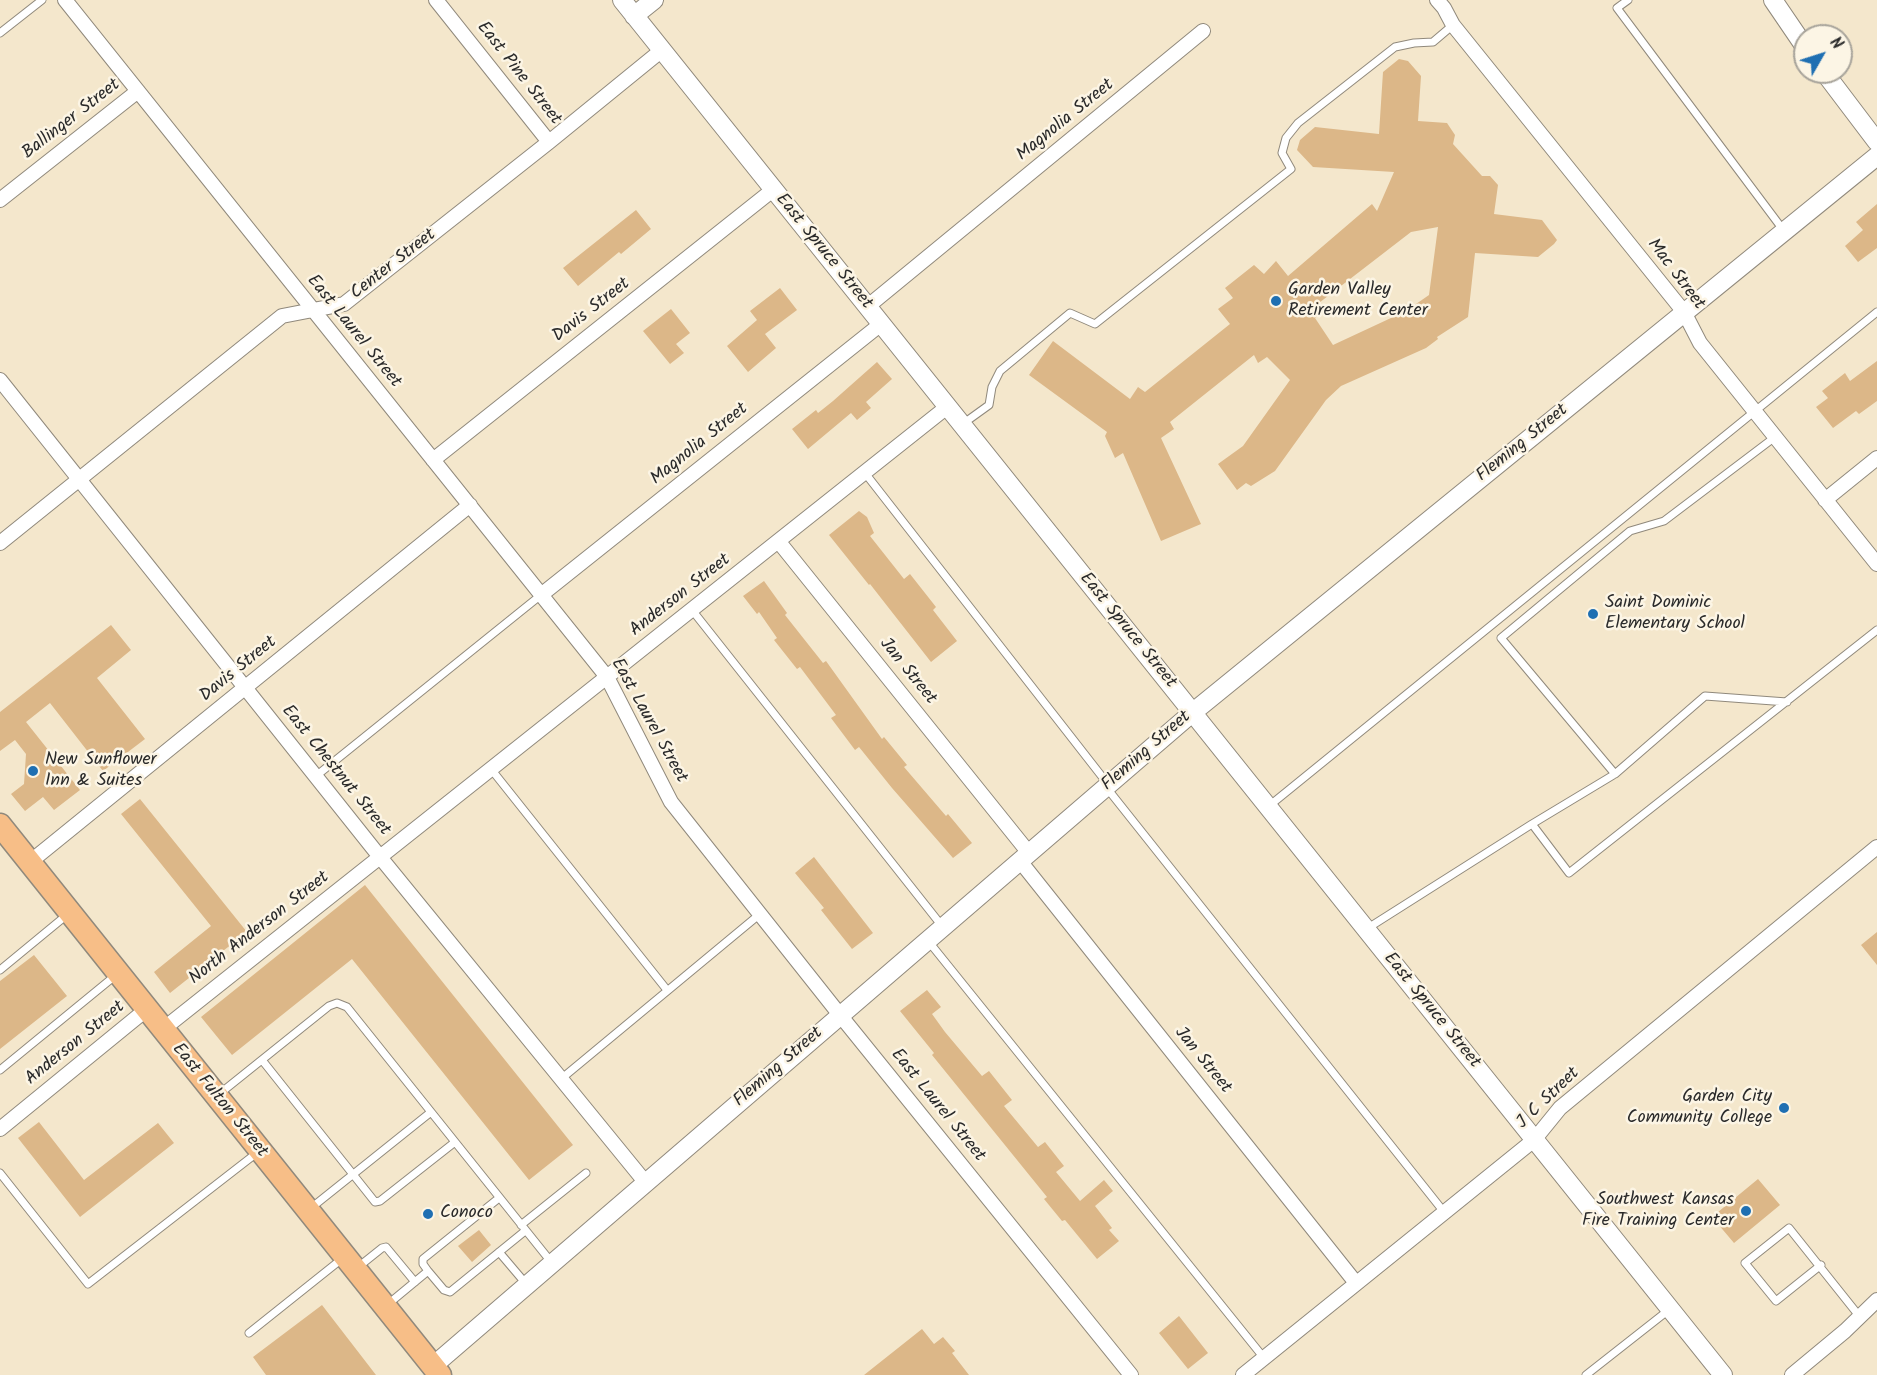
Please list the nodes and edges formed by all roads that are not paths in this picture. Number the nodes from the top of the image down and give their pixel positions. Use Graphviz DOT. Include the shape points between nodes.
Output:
graph roads {
  1 [pos="42,0"];
  2 [pos="65,0"];
  3 [pos="436,0"];
  4 [pos="622,0"];
  5 [pos="654,0"];
  6 [pos="1628,0"];
  7 [pos="1773,0"];
  8 [pos="1445,3"];
  9 [pos="634,16"];
  10 [pos="1453,25"];
  11 [pos="1793,29"];
  12 [pos="1203,31"];
  13 [pos="0,33"];
  14 [pos="662,50"];
  15 [pos="1833,84"];
  16 [pos="138,91"];
  17 [pos="549,142"];
  18 [pos="1877,142"];
  19 [pos="1877,156"];
  20 [pos="774,189"];
  21 [pos="0,200"];
  22 [pos="1784,231"];
  23 [pos="867,307"];
  24 [pos="314,310"];
  25 [pos="1684,312"];
  26 [pos="1877,312"];
  27 [pos="881,324"];
  28 [pos="0,380"];
  29 [pos="947,407"];
  30 [pos="1755,412"];
  31 [pos="961,424"];
  32 [pos="1775,437"];
  33 [pos="1877,458"];
  34 [pos="433,460"];
  35 [pos="865,473"];
  36 [pos="78,479"];
  37 [pos="1825,500"];
  38 [pos="470,505"];
  39 [pos="779,542"];
  40 [pos="0,543"];
  41 [pos="1877,564"];
  42 [pos="542,595"];
  43 [pos="692,610"];
  44 [pos="1877,630"];
  45 [pos="607,677"];
  46 [pos="245,687"];
  47 [pos="1787,702"];
  48 [pos="1192,713"];
  49 [pos="491,769"];
  50 [pos="1615,774"];
  51 [pos="316,776"];
  52 [pos="1107,786"];
  53 [pos="1268,806"];
  54 [pos="1532,824"];
  55 [pos="0,825"];
  56 [pos="1877,847"];
  57 [pos="380,857"];
  58 [pos="1024,857"];
  59 [pos="30,862"];
  60 [pos="70,912"];
  61 [pos="760,914"];
  62 [pos="943,927"];
  63 [pos="1366,930"];
  64 [pos="928,940"];
  65 [pos="0,970"];
  66 [pos="118,973"];
  67 [pos="667,990"];
  68 [pos="147,1009"];
  69 [pos="840,1015"];
  70 [pos="162,1030"];
  71 [pos="262,1060"];
  72 [pos="0,1070"];
  73 [pos="561,1080"];
  74 [pos="216,1097"];
  75 [pos="431,1112"];
  76 [pos="0,1129"];
  77 [pos="1534,1140"];
  78 [pos="455,1142"];
  79 [pos="259,1151"];
  80 [pos="0,1173"];
  81 [pos="586,1173"];
  82 [pos="353,1175"];
  83 [pos="646,1182"];
  84 [pos="499,1198"];
  85 [pos="308,1210"];
  86 [pos="1444,1212"];
  87 [pos="523,1228"];
  88 [pos="499,1252"];
  89 [pos="350,1263"];
  90 [pos="552,1263"];
  91 [pos="1821,1265"];
  92 [pos="428,1271"];
  93 [pos="415,1282"];
  94 [pos="1356,1283"];
  95 [pos="526,1285"];
  96 [pos="385,1306"];
  97 [pos="1876,1306"];
  98 [pos="1670,1309"];
  99 [pos="1860,1317"];
  100 [pos="249,1333"];
  101 [pos="1264,1358"];
  102 [pos="432,1372"];
  103 [pos="1252,1373"];
  104 [pos="1131,1375"];
  105 [pos="1586,1375"];
  106 [pos="1723,1375"];
  107 [pos="1792,1375"];
  1 -- 13 [label="lane"];
  2 -- 16 [label="street, East Laurel Street"];
  3 -- 17 [label="street, East Pine Street"];
  4 -- 9 [label="street, East Spruce Street"];
  5 -- 9 [label="street"];
  6 -- 22 [label="lane" via="1617,8"];
  7 -- 11 [label="street"];
  8 -- 10 [label="street, Mac Street"];
  9 -- 14 [label="street, East Spruce Street"];
  10 -- 25 [label="street, Mac Street"];
  10 -- 31 [label="lane" via="1433,42 1395,47 1298,123 1286,138 1282,153 1291,169 1095,324 1070,313 1000,370 989,405"];
  12 -- 23 [label="street, Magnolia Street"];
  14 -- 17 [label="street, Center Street"];
  14 -- 20 [label="street, East Spruce Street"];
  15 -- 18 [label="street"];
  16 -- 21 [label="street, Ballinger Street"];
  16 -- 24 [label="street, East Laurel Street"];
  17 -- 24 [label="street, Center Street" via="344,304"];
  19 -- 22 [label="street, Fleming Street"];
  20 -- 23 [label="street, East Spruce Street"];
  20 -- 34 [label="street, Davis Street"];
  22 -- 25 [label="street, Fleming Street"];
  23 -- 27 [label="street, East Spruce Street"];
  24 -- 34 [label="street, East Laurel Street"];
  24 -- 36 [label="street, Center Street" via="282,316"];
  25 -- 30 [label="street, Mac Street" via="1700,343"];
  25 -- 48 [label="street, Fleming Street"];
  26 -- 30 [label="lane"];
  27 -- 29 [label="street, East Spruce Street"];
  27 -- 42 [label="street, Magnolia Street"];
  28 -- 36 [label="street, East Chestnut Street"];
  29 -- 31 [label="street, East Spruce Street"];
  29 -- 35 [label="street, Anderson Street"];
  30 -- 32 [label="street, Mac Street"];
  30 -- 53 [label="lane"];
  31 -- 48 [label="street, East Spruce Street"];
  32 -- 37 [label="street, Mac Street"];
  32 -- 50 [label="lane" via="1664,521 1630,531 1502,638"];
  33 -- 37 [label="street"];
  34 -- 38 [label="street, East Laurel Street"];
  35 -- 39 [label="street, Anderson Street"];
  35 -- 52 [label="lane"];
  36 -- 40 [label="street, Center Street"];
  36 -- 46 [label="street, East Chestnut Street"];
  37 -- 41 [label="street, Mac Street"];
  38 -- 42 [label="street, East Laurel Street"];
  38 -- 46 [label="street, Davis Street"];
  39 -- 43 [label="street, Anderson Street"];
  39 -- 58 [label="street, Jan Street"];
  42 -- 45 [label="street, East Laurel Street"];
  42 -- 51 [label="lane"];
  43 -- 45 [label="street, Anderson Street"];
  43 -- 62 [label="lane"];
  44 -- 47 [label="lane"];
  45 -- 49 [label="street, Anderson Street"];
  45 -- 61 [label="street, East Laurel Street" via="671,802"];
  46 -- 51 [label="street, East Chestnut Street"];
  46 -- 59 [label="street, Davis Street"];
  47 -- 50 [label="lane" via="1706,696"];
  47 -- 54 [label="lane" via="1569,873"];
  48 -- 52 [label="street, Fleming Street"];
  48 -- 53 [label="street, East Spruce Street"];
  49 -- 57 [label="street, Anderson Street"];
  49 -- 67 [label="lane"];
  50 -- 54 [label="lane"];
  51 -- 57 [label="street, East Chestnut Street"];
  52 -- 58 [label="street, Fleming Street"];
  52 -- 86 [label="lane"];
  53 -- 63 [label="street, East Spruce Street"];
  54 -- 63 [label="lane"];
  55 -- 59 [label="main road, East Fulton Street"];
  56 -- 77 [label="street, J C Street" via="1560,1108"];
  57 -- 70 [label="street, North Anderson Street"];
  57 -- 73 [label="street, East Chestnut Street"];
  58 -- 62 [label="street, Fleming Street"];
  58 -- 94 [label="street, Jan Street"];
  59 -- 60 [label="main road, East Fulton Street"];
  60 -- 65 [label="lane"];
  60 -- 66 [label="main road, East Fulton Street"];
  61 -- 67 [label="lane"];
  61 -- 69 [label="street, East Laurel Street"];
  62 -- 64 [label="street, Fleming Street"];
  63 -- 77 [label="street, East Spruce Street"];
  64 -- 69 [label="street, Fleming Street"];
  64 -- 101 [label="lane"];
  66 -- 68 [label="main road, East Fulton Street"];
  66 -- 72 [label="lane"];
  67 -- 73 [label="lane"];
  68 -- 70 [label="main road, East Fulton Street"];
  68 -- 76 [label="street, Anderson Street"];
  69 -- 83 [label="street, Fleming Street"];
  69 -- 104 [label="street, East Laurel Street"];
  70 -- 74 [label="main road, East Fulton Street"];
  71 -- 74 [label="lane"];
  71 -- 75 [label="lane" via="337,1003 347,1007"];
  71 -- 82 [label="lane"];
  73 -- 83 [label="street, East Chestnut Street"];
  74 -- 79 [label="main road, East Fulton Street"];
  75 -- 78 [label="lane"];
  75 -- 82 [label="lane"];
  77 -- 86 [label="street, J C Street"];
  77 -- 98 [label="street, East Spruce Street"];
  78 -- 82 [label="lane" via="375,1203"];
  78 -- 84 [label="lane"];
  79 -- 80 [label="lane" via="88,1284"];
  79 -- 85 [label="main road, East Fulton Street"];
  81 -- 87 [label="lane"];
  82 -- 85 [label="lane"];
  83 -- 90 [label="street, Fleming Street"];
  84 -- 87 [label="lane"];
  84 -- 92 [label="lane" via="423,1260"];
  85 -- 89 [label="main road, East Fulton Street"];
  86 -- 94 [label="street, J C Street"];
  87 -- 88 [label="lane"];
  87 -- 90 [label="lane"];
  88 -- 92 [label="lane" via="450,1292"];
  88 -- 95 [label="lane"];
  89 -- 93 [label="lane" via="386,1247"];
  89 -- 96 [label="main road, East Fulton Street"];
  89 -- 100 [label="lane"];
  90 -- 95 [label="street, Fleming Street"];
  91 -- 91 [label="lane" via="1789,1228 1745,1263 1776,1301"];
  91 -- 99 [label="lane"];
  92 -- 93 [label="lane"];
  93 -- 96 [label="lane"];
  94 -- 101 [label="street, J C Street"];
  95 -- 102 [label="street, Fleming Street"];
  96 -- 102 [label="main road, East Fulton Street"];
  97 -- 99 [label="street"];
  98 -- 105 [label="lane"];
  98 -- 106 [label="street, East Spruce Street"];
  99 -- 107 [label="street"];
  101 -- 103 [label="street, J C Street"];
}
